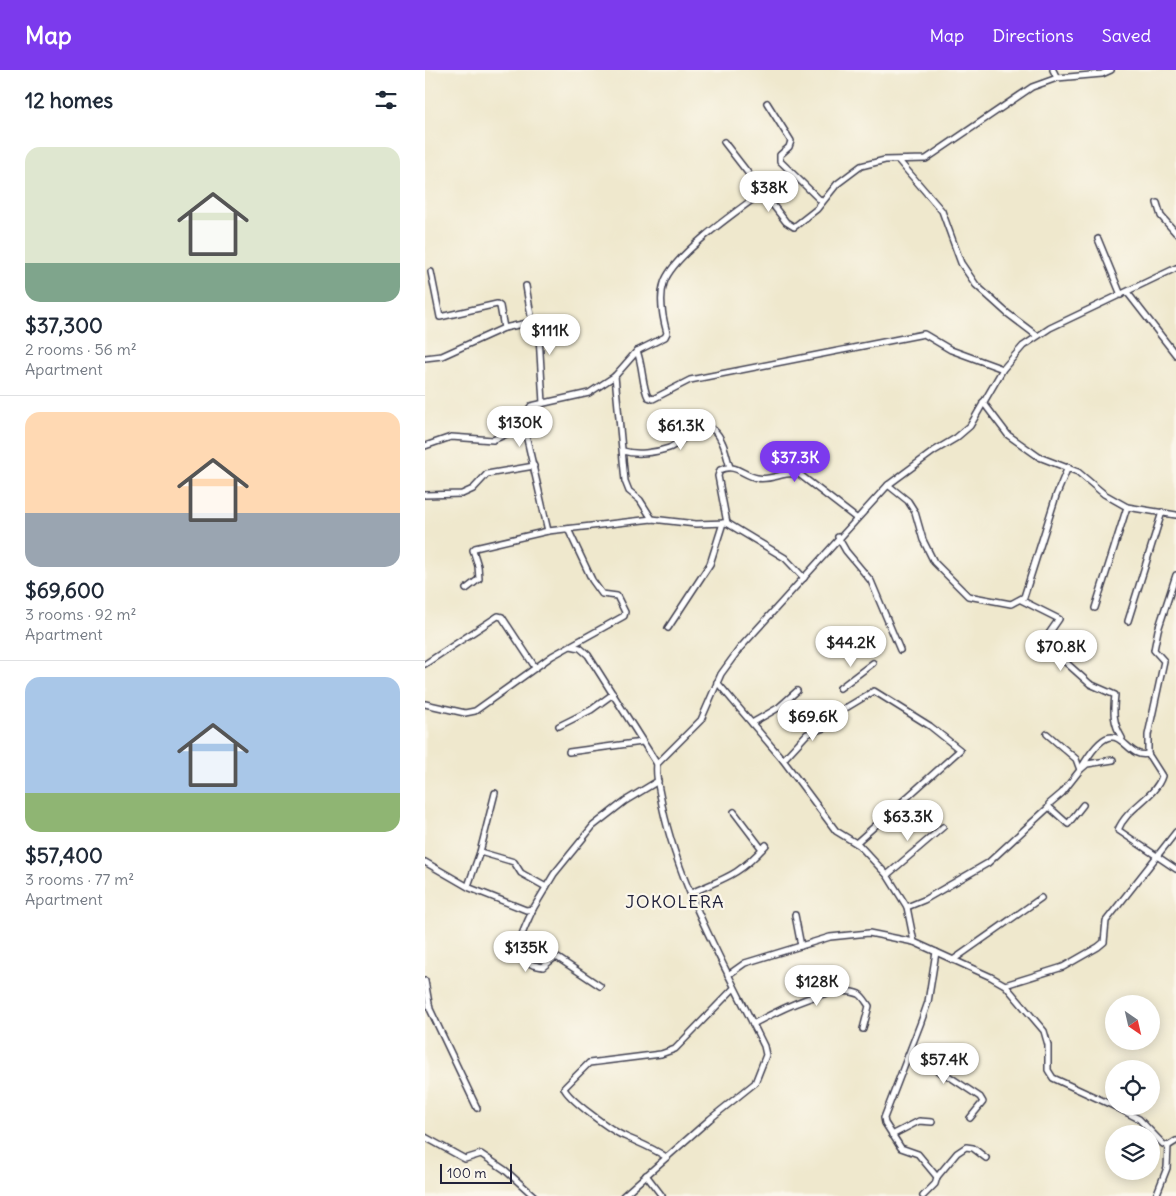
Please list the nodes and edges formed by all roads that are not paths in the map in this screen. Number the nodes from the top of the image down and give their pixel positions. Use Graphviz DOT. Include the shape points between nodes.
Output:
graph roads {
  1 [pos="1053,70"];
  2 [pos="1111,70"];
  3 [pos="1057,78"];
  4 [pos="767,103"];
  5 [pos="724,142"];
  6 [pos="899,161"];
  7 [pos="763,192"];
  8 [pos="822,202"];
  9 [pos="1157,203"];
  10 [pos="1176,233"];
  11 [pos="1098,239"];
  12 [pos="1176,268"];
  13 [pos="431,272"];
  14 [pos="526,286"];
  15 [pos="1127,292"];
  16 [pos="1121,295"];
  17 [pos="532,322"];
  18 [pos="503,328"];
  19 [pos="1036,336"];
  20 [pos="637,351"];
  21 [pos="1176,355"];
  22 [pos="425,358"];
  23 [pos="1003,369"];
  24 [pos="615,376"];
  25 [pos="983,402"];
  26 [pos="543,403"];
  27 [pos="524,426"];
  28 [pos="425,446"];
  29 [pos="623,451"];
  30 [pos="534,466"];
  31 [pos="730,467"];
  32 [pos="1068,467"];
  33 [pos="888,484"];
  34 [pos="425,495"];
  35 [pos="1127,507"];
  36 [pos="1162,512"];
  37 [pos="1176,515"];
  38 [pos="856,518"];
  39 [pos="652,519"];
  40 [pos="725,523"];
  41 [pos="569,529"];
  42 [pos="548,531"];
  43 [pos="838,537"];
  44 [pos="1176,575"];
  45 [pos="804,578"];
  46 [pos="1174,587"];
  47 [pos="467,589"];
  48 [pos="1021,600"];
  49 [pos="1095,608"];
  50 [pos="1128,621"];
  51 [pos="668,628"];
  52 [pos="570,646"];
  53 [pos="900,650"];
  54 [pos="873,663"];
  55 [pos="425,664"];
  56 [pos="535,667"];
  57 [pos="717,682"];
  58 [pos="841,688"];
  59 [pos="797,691"];
  60 [pos="613,694"];
  61 [pos="425,704"];
  62 [pos="752,723"];
  63 [pos="559,726"];
  64 [pos="1047,734"];
  65 [pos="1122,738"];
  66 [pos="642,742"];
  67 [pos="569,752"];
  68 [pos="1148,754"];
  69 [pos="783,760"];
  70 [pos="1113,760"];
  71 [pos="657,764"];
  72 [pos="941,769"];
  73 [pos="1080,770"];
  74 [pos="657,781"];
  75 [pos="495,793"];
  76 [pos="902,798"];
  77 [pos="1083,805"];
  78 [pos="1049,807"];
  79 [pos="734,812"];
  80 [pos="943,827"];
  81 [pos="1176,832"];
  82 [pos="855,843"];
  83 [pos="480,852"];
  84 [pos="1156,856"];
  85 [pos="425,862"];
  86 [pos="1176,869"];
  87 [pos="887,875"];
  88 [pos="468,886"];
  89 [pos="546,887"];
  90 [pos="691,892"];
  91 [pos="1041,898"];
  92 [pos="907,907"];
  93 [pos="533,909"];
  94 [pos="795,915"];
  95 [pos="914,942"];
  96 [pos="801,946"];
  97 [pos="936,952"];
  98 [pos="953,960"];
  99 [pos="728,975"];
  100 [pos="425,981"];
  101 [pos="600,986"];
  102 [pos="1005,986"];
  103 [pos="734,988"];
  104 [pos="753,1024"];
  105 [pos="863,1029"];
  106 [pos="908,1056"];
  107 [pos="1105,1102"];
  108 [pos="477,1108"];
  109 [pos="1131,1115"];
  110 [pos="970,1118"];
  111 [pos="931,1122"];
  112 [pos="892,1135"];
  113 [pos="425,1137"];
  114 [pos="1176,1141"];
  115 [pos="1168,1146"];
  116 [pos="666,1157"];
  117 [pos="986,1158"];
  118 [pos="646,1175"];
  119 [pos="937,1177"];
  120 [pos="927,1195"];
  121 [pos="534,1196"];
  122 [pos="623,1196"];
  123 [pos="662,1196"];
  124 [pos="1155,1196"];
  1 -- 3 [label="street"];
  2 -- 3 [label="street" via="1102,74"];
  3 -- 6 [label="street" via="1032,87 926,158"];
  4 -- 8 [label="street" via="791,141 780,155 780,161"];
  5 -- 7 [label="street"];
  6 -- 8 [label="street" via="885,160 861,166 837,184"];
  6 -- 19 [label="street" via="942,211 961,262 976,285"];
  7 -- 8 [label="street" via="792,227 799,225"];
  7 -- 20 [label="street" via="671,270 662,294 667,334"];
  9 -- 10 [label="street" via="1161,216"];
  11 -- 16 [label="street"];
  12 -- 15 [label="street"];
  13 -- 18 [label="street" via="440,317 497,304"];
  14 -- 17 [label="street"];
  15 -- 16 [label="street"];
  15 -- 21 [label="street"];
  16 -- 19 [label="street"];
  17 -- 18 [label="street"];
  17 -- 26 [label="street" via="539,336"];
  18 -- 22 [label="street" via="441,356"];
  19 -- 23 [label="street"];
  20 -- 23 [label="street" via="643,367 645,392 653,399 690,380 924,334 962,355"];
  20 -- 24 [label="street"];
  23 -- 25 [label="street"];
  24 -- 26 [label="street" via="589,393"];
  24 -- 29 [label="street"];
  25 -- 32 [label="street" via="1019,444 1039,457"];
  25 -- 33 [label="street" via="965,431"];
  26 -- 27 [label="street" via="529,407"];
  27 -- 28 [label="street" via="493,440 451,437"];
  27 -- 30 [label="street"];
  29 -- 31 [label="street" via="635,454 670,448 688,433 707,428 722,441"];
  29 -- 39 [label="street" via="627,487"];
  30 -- 34 [label="street" via="487,474 473,489 462,494"];
  30 -- 42 [label="street"];
  31 -- 38 [label="street" via="756,478 789,472 799,474"];
  31 -- 40 [label="street" via="720,470 718,476"];
  32 -- 35 [label="street"];
  32 -- 48 [label="street"];
  33 -- 38 [label="street"];
  33 -- 48 [label="street" via="908,501 915,512 933,562 968,596 1005,604"];
  35 -- 36 [label="street"];
  35 -- 49 [label="street"];
  36 -- 37 [label="street"];
  36 -- 50 [label="street"];
  38 -- 43 [label="street"];
  39 -- 40 [label="street" via="696,524"];
  39 -- 41 [label="street"];
  40 -- 45 [label="street" via="785,558"];
  40 -- 51 [label="street" via="711,564"];
  41 -- 42 [label="street"];
  41 -- 52 [label="street" via="583,563 601,592 606,596 615,594 625,613 622,618"];
  42 -- 47 [label="street" via="475,548 479,579"];
  43 -- 45 [label="street"];
  43 -- 53 [label="street" via="871,581"];
  44 -- 46 [label="street"];
  45 -- 57 [label="street" via="740,648"];
  46 -- 68 [label="street" via="1157,630 1154,650 1164,661 1148,735"];
  48 -- 65 [label="street" via="1059,619 1043,642 1090,684 1115,695 1115,728"];
  52 -- 56 [label="street"];
  52 -- 60 [label="street" via="580,648 588,655"];
  54 -- 58 [label="street"];
  55 -- 56 [label="street" via="498,616 502,617"];
  56 -- 61 [label="street" via="475,711 465,713"];
  57 -- 62 [label="street"];
  57 -- 71 [label="street" via="701,720"];
  59 -- 62 [label="street" via="779,708"];
  60 -- 63 [label="street" via="591,710"];
  60 -- 66 [label="street"];
  62 -- 69 [label="street"];
  64 -- 73 [label="street" via="1076,759"];
  65 -- 68 [label="street" via="1135,753"];
  65 -- 73 [label="street" via="1110,736 1103,739"];
  66 -- 67 [label="street"];
  66 -- 71 [label="street"];
  68 -- 84 [label="street" via="1161,770 1160,783 1121,822 1118,830"];
  69 -- 82 [label="street" via="832,826"];
  69 -- 82 [label="street" via="807,734 824,728 844,709 874,690 930,726 960,750"];
  70 -- 73 [label="street" via="1087,764"];
  71 -- 74 [label="street"];
  72 -- 76 [label="street" via="912,787"];
  73 -- 78 [label="street"];
  74 -- 89 [label="street" via="593,826"];
  74 -- 90 [label="street" via="670,843"];
  75 -- 83 [label="street"];
  77 -- 78 [label="street" via="1068,824"];
  78 -- 92 [label="street" via="988,863"];
  79 -- 90 [label="street" via="764,847 749,864 732,876"];
  80 -- 87 [label="street"];
  81 -- 84 [label="street"];
  82 -- 87 [label="street"];
  83 -- 88 [label="street"];
  83 -- 89 [label="street" via="514,862 521,873"];
  84 -- 86 [label="street"];
  84 -- 102 [label="street" via="1106,921 1104,942 1098,948 1063,967"];
  85 -- 88 [label="street"];
  87 -- 92 [label="street"];
  88 -- 93 [label="street" via="526,910"];
  89 -- 93 [label="street"];
  90 -- 99 [label="street"];
  91 -- 98 [label="street"];
  92 -- 95 [label="street"];
  93 -- 101 [label="street" via="519,939 521,959 543,967 558,958"];
  94 -- 96 [label="street"];
  95 -- 96 [label="street" via="869,933 830,937"];
  95 -- 97 [label="street"];
  96 -- 99 [label="street" via="745,963"];
  97 -- 98 [label="street"];
  97 -- 106 [label="street" via="928,1002"];
  98 -- 102 [label="street" via="991,976"];
  99 -- 103 [label="street"];
  100 -- 108 [label="street" via="430,1009"];
  102 -- 107 [label="street" via="1044,1031 1049,1045 1048,1070 1053,1078"];
  103 -- 104 [label="street"];
  103 -- 116 [label="street" via="675,1049 583,1066 564,1088 582,1108 623,1136 651,1146"];
  104 -- 105 [label="street" via="791,1004 843,991 861,995 869,1006"];
  104 -- 116 [label="street" via="765,1046 766,1055 755,1083"];
  106 -- 110 [label="street" via="950,1077 980,1097 982,1105"];
  106 -- 112 [label="street" via="884,1118"];
  109 -- 115 [label="street" via="1139,1119 1158,1141"];
  111 -- 112 [label="street" via="919,1121"];
  112 -- 119 [label="street" via="902,1150 918,1154"];
  113 -- 121 [label="street" via="465,1159 481,1154"];
  114 -- 115 [label="street"];
  115 -- 124 [label="street" via="1169,1162"];
  116 -- 118 [label="street"];
  117 -- 119 [label="street" via="966,1147"];
  118 -- 122 [label="street"];
  118 -- 123 [label="street"];
  119 -- 120 [label="street"];
}
